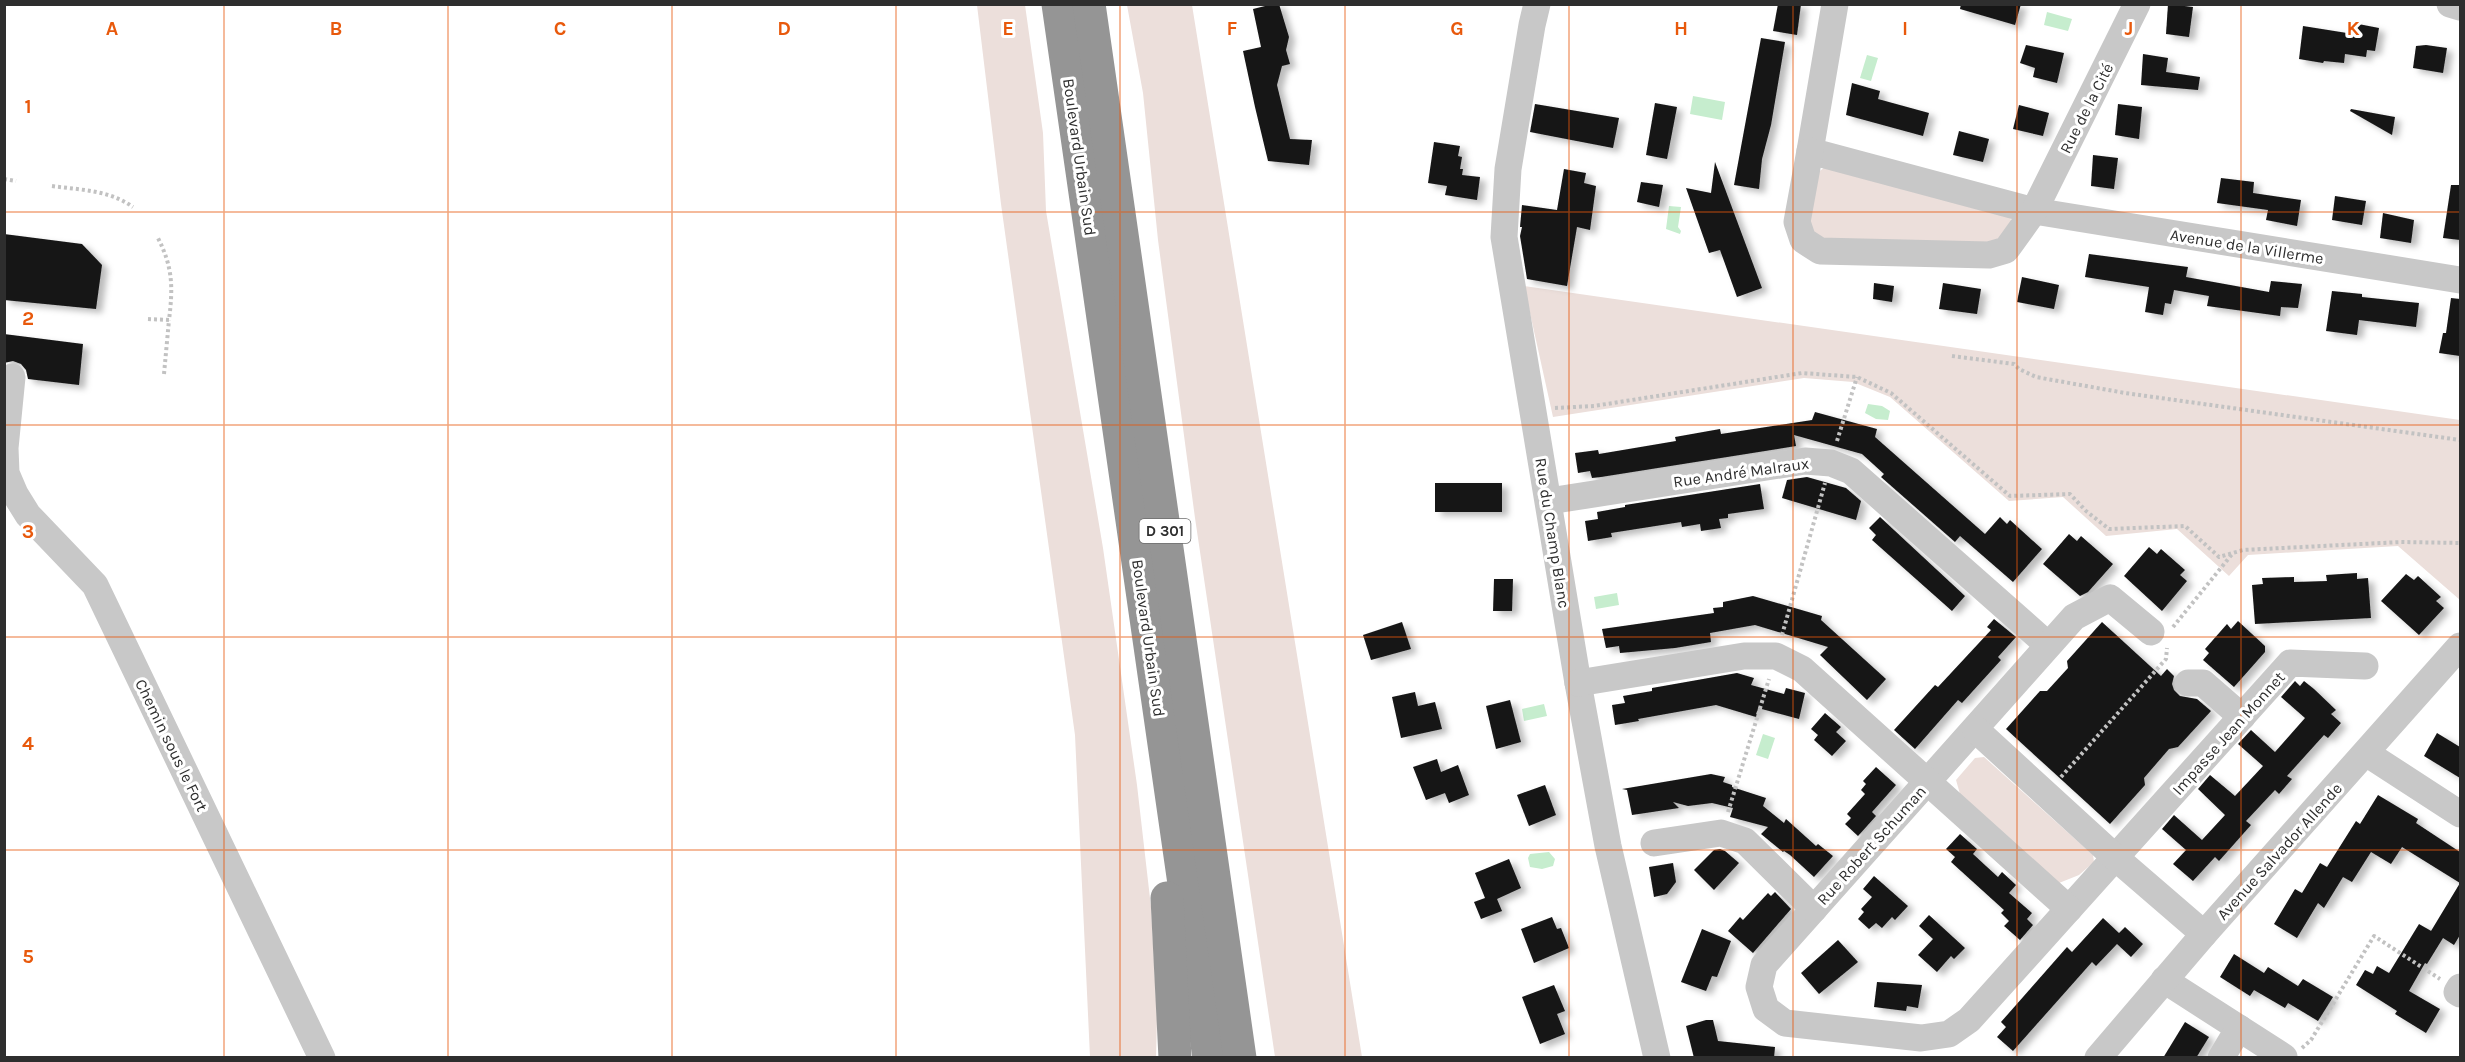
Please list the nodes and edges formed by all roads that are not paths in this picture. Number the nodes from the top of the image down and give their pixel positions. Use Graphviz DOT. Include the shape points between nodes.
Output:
graph roads {
  1 [pos="1058,4"];
  2 [pos="1089,4"];
  3 [pos="1537,4"];
  4 [pos="1835,4"];
  5 [pos="2137,4"];
  6 [pos="2450,4"];
  7 [pos="2460,7"];
  8 [pos="1810,151"];
  9 [pos="2034,211"];
  10 [pos="2460,280"];
  11 [pos="12,377"];
  12 [pos="5,448"];
  13 [pos="1549,501"];
  14 [pos="2163,634"];
  15 [pos="2048,645"];
  16 [pos="2460,645"];
  17 [pos="2365,666"];
  18 [pos="1578,683"];
  19 [pos="2188,683"];
  20 [pos="2242,717"];
  21 [pos="1975,729"];
  22 [pos="2366,753"];
  23 [pos="1928,782"];
  24 [pos="2460,814"];
  25 [pos="1177,833"];
  26 [pos="1654,843"];
  27 [pos="2117,859"];
  28 [pos="1815,909"];
  29 [pos="2069,909"];
  30 [pos="2204,934"];
  31 [pos="2164,980"];
  32 [pos="2239,1028"];
  33 [pos="2284,1057"];
  34 [pos="322,1058"];
  35 [pos="1175,1058"];
  36 [pos="1209,1058"];
  37 [pos="1240,1058"];
  38 [pos="1657,1058"];
  39 [pos="2098,1058"];
  40 [pos="2221,1058"];
  1 -- 25 [label="highway, Boulevard Urbain Sud / D 301"];
  2 -- 37 [label="highway, Boulevard Urbain Sud / D 301"];
  3 -- 13 [label="street, Rue du Champ Blanc" via="1508,169 1504,237"];
  4 -- 8 [label="street"];
  5 -- 9 [label="street, Rue de la Cité"];
  6 -- 7 [label="street"];
  8 -- 9 [label="street, Avenue de la Villerme"];
  8 -- 9 [label="street" via="1797,222 1803,240 1820,251 1989,255 2006,250"];
  9 -- 10 [label="street, Avenue de la Villerme"];
  11 -- 12 [label="street, Chemin sous le Fort"];
  12 -- 34 [label="street, Chemin sous le Fort" via="6,473 28,515 95,585"];
  13 -- 15 [label="street, Rue André Malraux" via="1805,461 1831,463 1851,471"];
  13 -- 18 [label="street, Rue du Champ Blanc"];
  14 -- 15 [label="street" via="2110,598 2074,617"];
  15 -- 21 [label="street"];
  16 -- 22 [label="street, Avenue Salvador Allende"];
  17 -- 20 [label="street, Impasse Jean Monnet" via="2290,663"];
  18 -- 23 [label="street" via="1744,656 1776,656 1802,669"];
  18 -- 38 [label="street, Rue du Champ Blanc" via="1608,846"];
  19 -- 20 [label="street" via="2203,683"];
  20 -- 27 [label="street, Impasse Jean Monnet"];
  21 -- 23 [label="street, Rue Robert Schuman"];
  21 -- 27 [label="street"];
  22 -- 24 [label="street"];
  22 -- 30 [label="street, Avenue Salvador Allende"];
  23 -- 28 [label="street, Rue Robert Schuman"];
  23 -- 29 [label="street"];
  25 -- 35 [label="highway" via="1165,870"];
  25 -- 36 [label="highway, Boulevard Urbain Sud / D 301"];
  26 -- 28 [label="street, Rue Robert Schuman" via="1721,833 1745,841"];
  27 -- 29 [label="street, Impasse Jean Monnet"];
  27 -- 30 [label="street"];
  28 -- 29 [label="street, Rue Robert Schuman" via="1764,965 1759,987 1766,1009 1785,1023 1921,1038 1949,1034 1969,1020"];
  30 -- 31 [label="street, Avenue Salvador Allende"];
  31 -- 32 [label="street"];
  31 -- 39 [label="street, Avenue Salvador Allende"];
  32 -- 33 [label="street"];
  32 -- 40 [label="street"];
}
